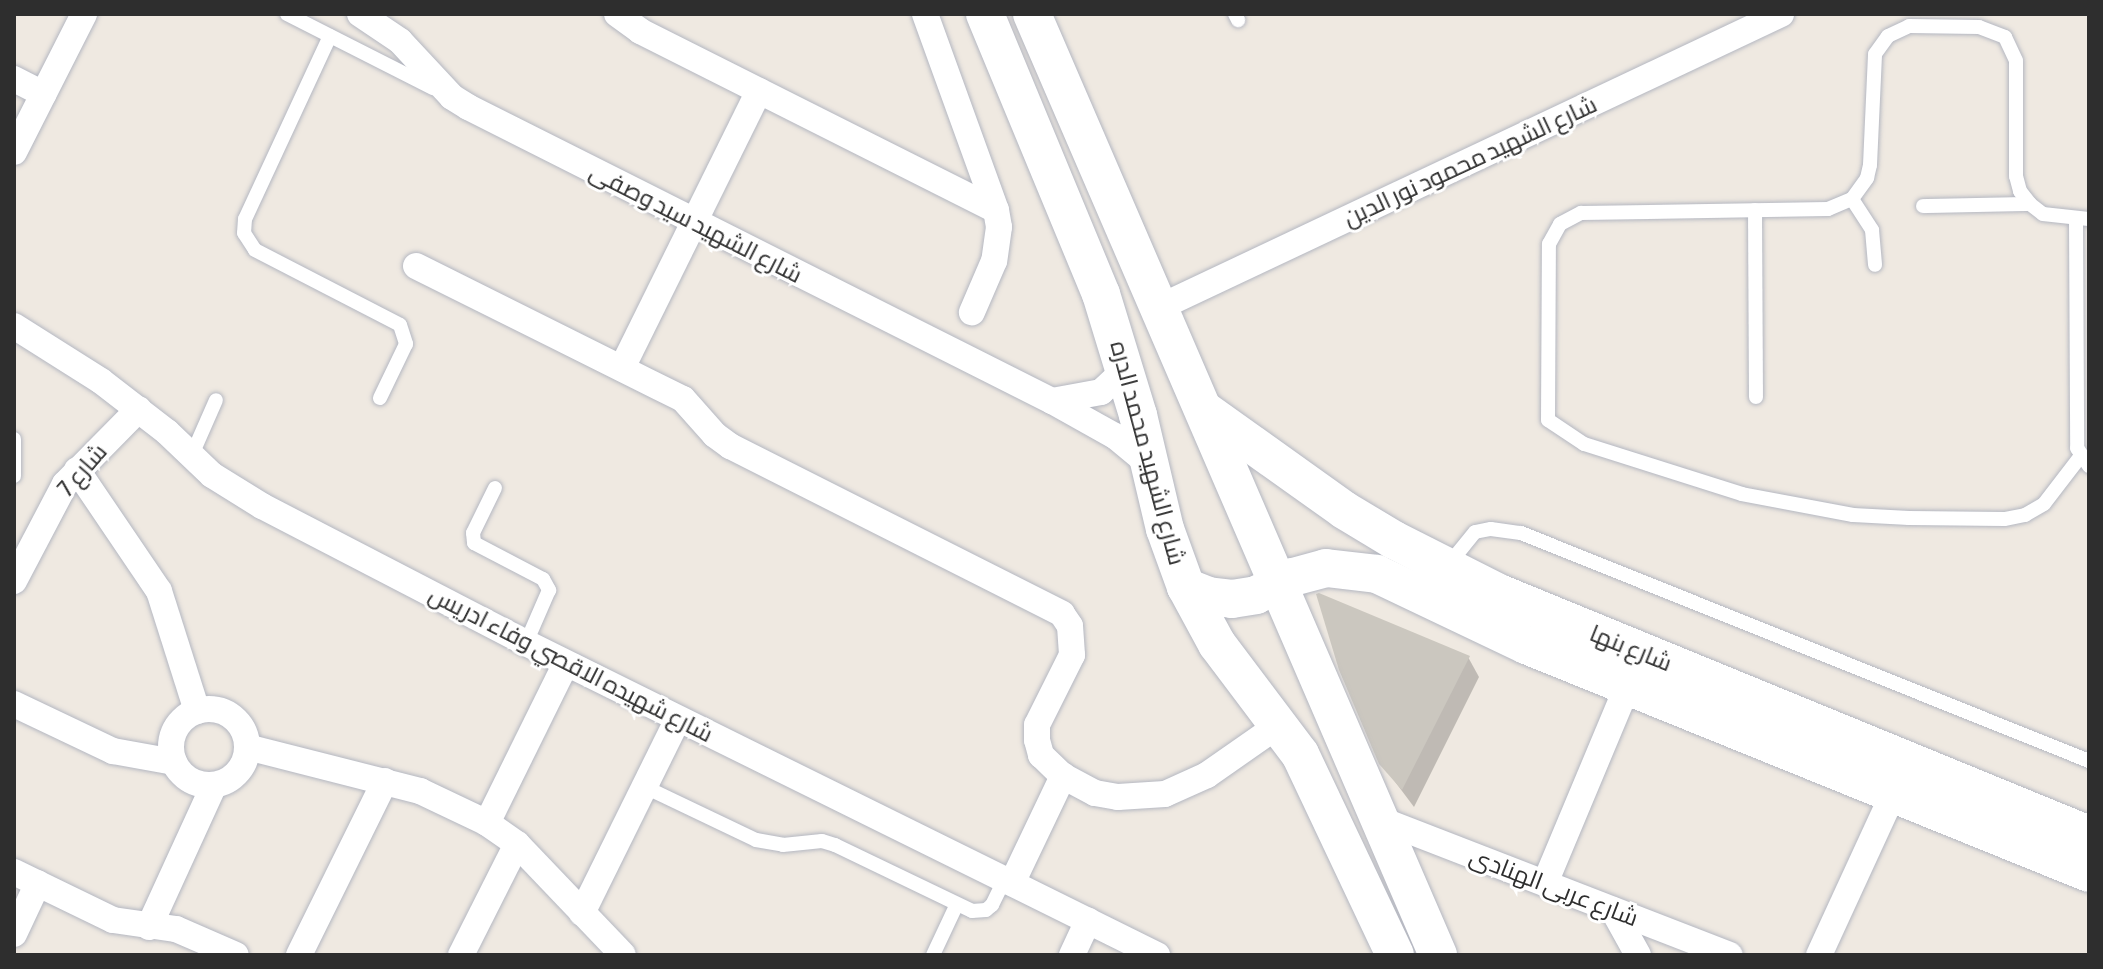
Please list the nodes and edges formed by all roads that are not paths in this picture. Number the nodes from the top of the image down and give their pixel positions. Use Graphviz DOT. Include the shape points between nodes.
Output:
graph roads {
  1 [pos="84,14"];
  2 [pos="287,14"];
  3 [pos="360,14"];
  4 [pos="617,14"];
  5 [pos="925,14"];
  6 [pos="985,14"];
  7 [pos="1032,14"];
  8 [pos="1781,14"];
  9 [pos="330,36"];
  10 [pos="14,79"];
  11 [pos="759,91"];
  12 [pos="43,94"];
  13 [pos="452,97"];
  14 [pos="14,152"];
  15 [pos="1852,199"];
  16 [pos="2030,204"];
  17 [pos="1923,206"];
  18 [pos="996,210"];
  19 [pos="1755,210"];
  20 [pos="2083,219"];
  21 [pos="694,222"];
  22 [pos="1122,224"];
  23 [pos="1082,242"];
  24 [pos="1875,265"];
  25 [pos="416,266"];
  26 [pos="1158,308"];
  27 [pos="972,312"];
  28 [pos="14,326"];
  29 [pos="622,368"];
  30 [pos="1126,369"];
  31 [pos="1756,397"];
  32 [pos="380,398"];
  33 [pos="216,400"];
  34 [pos="1052,401"];
  35 [pos="1201,408"];
  36 [pos="139,409"];
  37 [pos="14,439"];
  38 [pos="191,457"];
  39 [pos="2085,462"];
  40 [pos="1150,465"];
  41 [pos="77,470"];
  42 [pos="14,476"];
  43 [pos="495,488"];
  44 [pos="1446,568"];
  45 [pos="14,581"];
  46 [pos="1278,586"];
  47 [pos="1186,587"];
  48 [pos="526,643"];
  49 [pos="566,663"];
  50 [pos="1627,687"];
  51 [pos="14,704"];
  52 [pos="197,711"];
  53 [pos="678,719"];
  54 [pos="1280,724"];
  55 [pos="247,747"];
  56 [pos="2089,761"];
  57 [pos="174,762"];
  58 [pos="1063,776"];
  59 [pos="385,781"];
  60 [pos="214,785"];
  61 [pos="645,787"];
  62 [pos="1893,794"];
  63 [pos="1379,819"];
  64 [pos="487,823"];
  65 [pos="2089,835"];
  66 [pos="517,844"];
  67 [pos="14,872"];
  68 [pos="2089,873"];
  69 [pos="1008,882"];
  70 [pos="38,883"];
  71 [pos="1545,883"];
  72 [pos="957,904"];
  73 [pos="1613,910"];
  74 [pos="582,913"];
  75 [pos="1088,921"];
  76 [pos="149,927"];
  77 [pos="14,934"];
  78 [pos="1388,949"];
  79 [pos="236,955"];
  80 [pos="299,955"];
  81 [pos="461,955"];
  82 [pos="623,955"];
  83 [pos="933,955"];
  84 [pos="1072,955"];
  85 [pos="1157,955"];
  86 [pos="1438,955"];
  87 [pos="1638,955"];
  88 [pos="1730,955"];
  89 [pos="1819,955"];
  1 -- 12 [label="street"];
  2 -- 9 [label="lane"];
  3 -- 13 [label="street, شارع الشهيد سيد وصفى" via="400,41"];
  4 -- 11 [label="street"];
  5 -- 18 [label="street"];
  6 -- 23 [label="main road, شارع الشهيد محمد الدره"];
  7 -- 22 [label="main road"];
  8 -- 26 [label="street, شارع الشهيد محمود نور الدين"];
  9 -- 13 [label="lane"];
  9 -- 32 [label="lane" via="245,219 244,233 255,250 400,325 406,344"];
  10 -- 12 [label="street"];
  11 -- 18 [label="street"];
  11 -- 21 [label="street"];
  12 -- 14 [label="street"];
  13 -- 21 [label="street, شارع الشهيد سيد وصفى"];
  15 -- 16 [label="lane" via="1870,165 1872,64 1880,44 1909,26 1979,27 1993,30 2013,48 2016,176"];
  15 -- 19 [label="lane" via="1828,209"];
  15 -- 24 [label="lane" via="1872,230"];
  16 -- 17 [label="lane"];
  16 -- 20 [label="lane" via="2043,214"];
  18 -- 27 [label="street" via="998,245"];
  19 -- 31 [label="lane"];
  19 -- 39 [label="lane" via="1581,213 1560,224 1549,244 1548,420 1584,444 1742,494 1853,515 2025,515 2044,504"];
  20 -- 39 [label="lane" via="2077,448"];
  21 -- 29 [label="street"];
  21 -- 34 [label="street, شارع الشهيد سيد وصفى"];
  22 -- 23 [label="main road"];
  22 -- 26 [label="main road"];
  23 -- 30 [label="main road, شارع الشهيد محمد الدره"];
  25 -- 29 [label="street"];
  26 -- 35 [label="main road"];
  28 -- 36 [label="street, شارع شهيده الاقصي وفاء ادريس"];
  29 -- 58 [label="street" via="683,399 730,446 1062,614 1070,626 1072,655 1037,725 1037,740 1041,755"];
  30 -- 34 [label="street" via="1101,392"];
  30 -- 40 [label="main road, شارع الشهيد محمد الدره"];
  33 -- 38 [label="lane"];
  34 -- 40 [label="street, شارع الشهيد سيد وصفى" via="1115,436"];
  35 -- 44 [label="main road, شارع بنها" via="1319,494"];
  35 -- 46 [label="main road"];
  36 -- 38 [label="street, شارع شهيده الاقصي وفاء ادريس"];
  36 -- 41 [label="street, شارع 7"];
  37 -- 42 [label="lane"];
  38 -- 48 [label="street, شارع شهيده الاقصي وفاء ادريس" via="262,506"];
  40 -- 47 [label="main road, شارع الشهيد محمد الدره"];
  41 -- 45 [label="street, شارع 7" via="55,499"];
  41 -- 52 [label="street" via="159,591"];
  43 -- 48 [label="lane" via="473,533 474,543 543,579 549,590"];
  44 -- 56 [label="lane" via="1475,532 1521,533"];
  44 -- 65 [label="main road, شارع بنها" via="1553,617"];
  46 -- 47 [label="main road, شارع بنها" via="1232,599"];
  46 -- 50 [label="main road, شارع بنها" via="1326,568 1377,574"];
  46 -- 63 [label="main road"];
  47 -- 54 [label="main road, شارع الشهيد محمد الدره" via="1217,644"];
  48 -- 49 [label="street, شارع شهيده الاقصي وفاء ادريس"];
  49 -- 53 [label="street, شارع شهيده الاقصي وفاء ادريس"];
  49 -- 64 [label="street"];
  50 -- 62 [label="main road, شارع بنها"];
  50 -- 71 [label="street"];
  51 -- 57 [label="street" via="113,751"];
  52 -- 55 [label="street" via="231,716"];
  52 -- 57 [label="street" via="177,726 172,737"];
  53 -- 61 [label="street"];
  53 -- 69 [label="street, شارع شهيده الاقصي وفاء ادريس"];
  54 -- 58 [label="street" via="1207,775 1165,794 1095,793"];
  54 -- 78 [label="main road, شارع الشهيد محمد الدره" via="1317,787"];
  55 -- 59 [label="street"];
  55 -- 60 [label="street" via="234,776"];
  57 -- 60 [label="street" via="190,780"];
  58 -- 69 [label="street"];
  59 -- 64 [label="street" via="420,791"];
  59 -- 80 [label="street"];
  60 -- 76 [label="street"];
  61 -- 72 [label="lane" via="756,840 835,845"];
  61 -- 74 [label="street"];
  62 -- 68 [label="main road, شارع بنها"];
  62 -- 89 [label="street"];
  63 -- 71 [label="street, شارع عربى الهنادى"];
  63 -- 86 [label="main road"];
  64 -- 66 [label="street"];
  66 -- 74 [label="street"];
  66 -- 81 [label="street"];
  67 -- 70 [label="street"];
  69 -- 72 [label="lane" via="986,910"];
  69 -- 75 [label="street, شارع شهيده الاقصي وفاء ادريس"];
  70 -- 76 [label="street" via="113,920"];
  70 -- 77 [label="street"];
  71 -- 73 [label="street, شارع عربى الهنادى"];
  72 -- 83 [label="lane"];
  73 -- 87 [label="street"];
  73 -- 88 [label="street, شارع عربى الهنادى"];
  74 -- 82 [label="street"];
  75 -- 84 [label="street"];
  75 -- 85 [label="street, شارع شهيده الاقصي وفاء ادريس"];
  76 -- 79 [label="street" via="189,933"];
}
